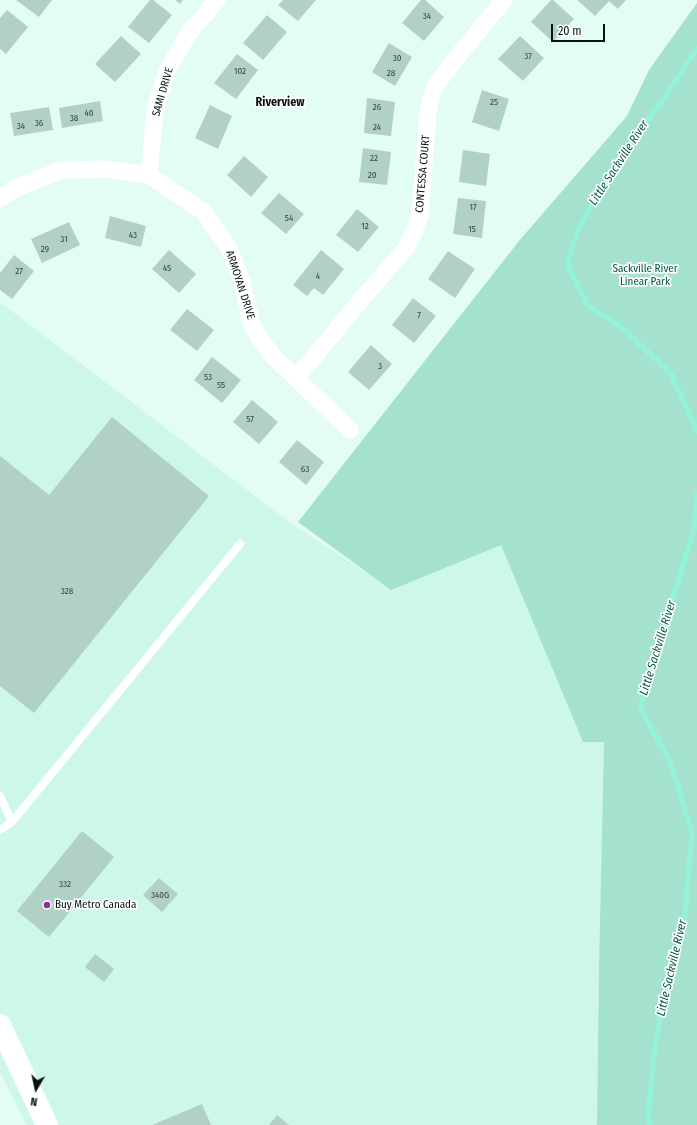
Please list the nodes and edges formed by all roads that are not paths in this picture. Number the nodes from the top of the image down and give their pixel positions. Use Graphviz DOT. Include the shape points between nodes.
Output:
graph roads {
  1 [pos="217,0"];
  2 [pos="504,0"];
  3 [pos="149,175"];
  4 [pos="0,199"];
  5 [pos="295,377"];
  6 [pos="350,430"];
  7 [pos="240,544"];
  8 [pos="0,796"];
  9 [pos="12,822"];
  10 [pos="0,830"];
  11 [pos="0,1025"];
  12 [pos="47,1125"];
  1 -- 3 [label="street, SAMI DRIVE" via="189,33 167,71 155,110"];
  2 -- 5 [label="street, CONTESSA COURT" via="436,85 428,113 420,215 406,248"];
  3 -- 4 [label="street, ARMOYAN DRIVE" via="106,170 62,170 16,188"];
  3 -- 5 [label="street, ARMOYAN DRIVE" via="204,212 229,248 242,281 251,322 261,341"];
  5 -- 6 [label="street, ARMOYAN DRIVE"];
  7 -- 9 [label="lane"];
  8 -- 9 [label="lane"];
  9 -- 10 [label="lane"];
  11 -- 12 [label="main road"];
}
